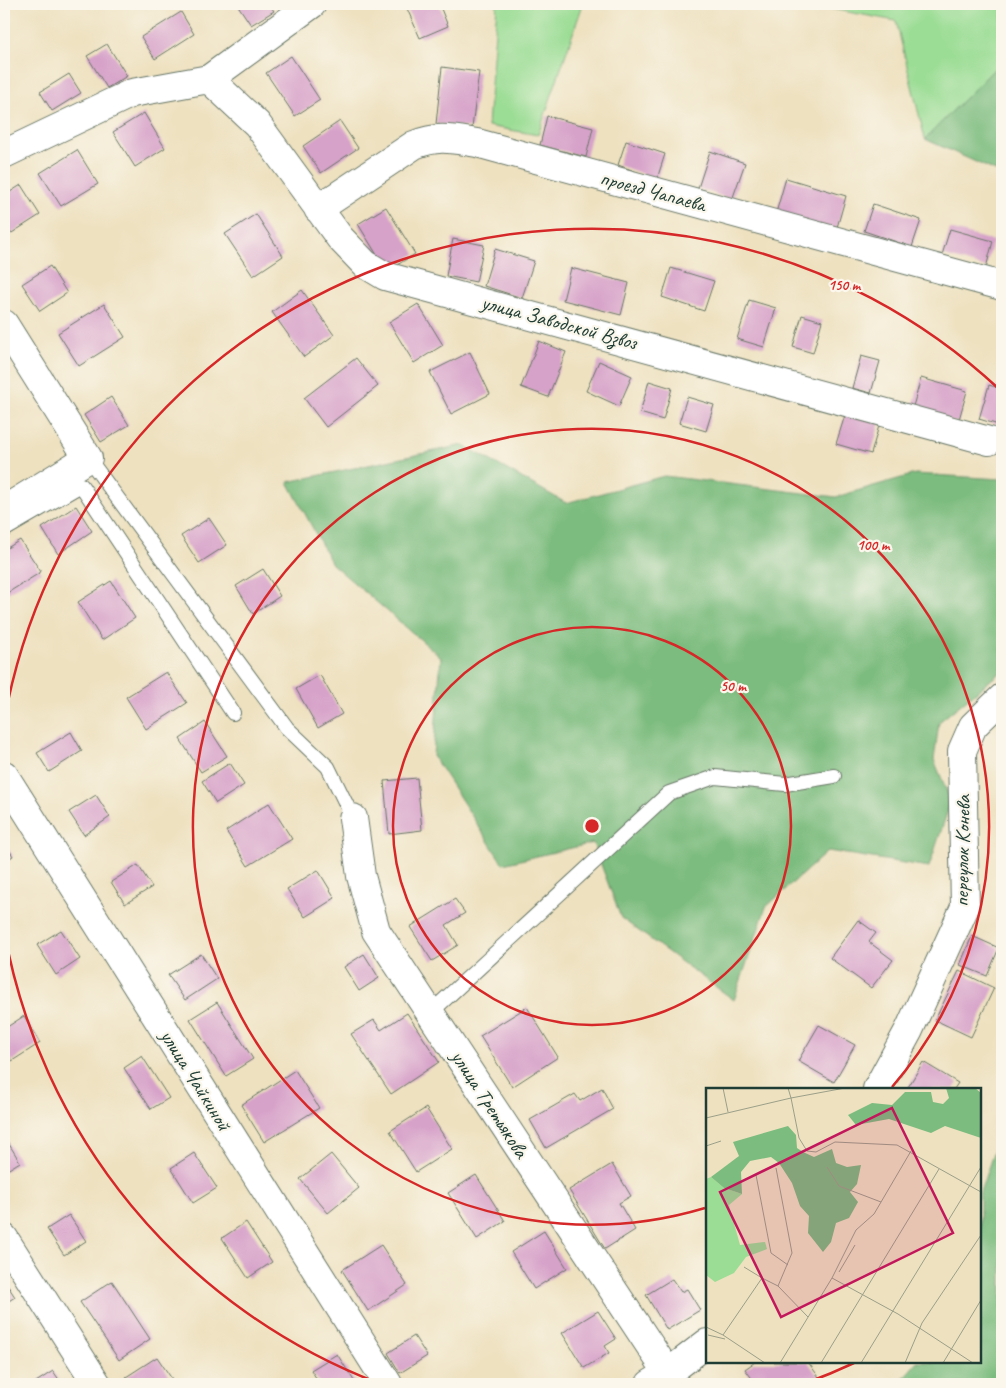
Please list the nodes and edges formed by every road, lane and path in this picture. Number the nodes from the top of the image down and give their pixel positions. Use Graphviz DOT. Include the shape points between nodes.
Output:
graph roads {
  1 [pos="313,4"];
  2 [pos="209,79"];
  3 [pos="4,154"];
  4 [pos="318,209"];
  5 [pos="1002,286"];
  6 [pos="4,324"];
  7 [pos="989,441"];
  8 [pos="88,458"];
  9 [pos="4,510"];
  10 [pos="4,530"];
  11 [pos="1002,698"];
  12 [pos="233,713"];
  13 [pos="4,775"];
  14 [pos="834,776"];
  15 [pos="353,818"];
  16 [pos="430,1013"];
  17 [pos="878,1088"];
  18 [pos="4,1238"];
  19 [pos="706,1344"];
  20 [pos="659,1379"];
  21 [pos="97,1384"];
  22 [pos="388,1384"];
  1 -- 2 [label="street"];
  2 -- 3 [label="street" via="132,93"];
  2 -- 4 [label="street, улица Заводской Взвоз" via="257,124"];
  4 -- 5 [label="street, проезд Чапаева" via="414,145 428,139 445,138 477,143"];
  4 -- 7 [label="street, улица Заводской Взвоз" via="365,264 385,276"];
  6 -- 8 [label="street"];
  8 -- 9 [label="street"];
  8 -- 15 [label="lane" via="287,728 328,767"];
  10 -- 12 [label="lane" via="81,485"];
  11 -- 17 [label="street, переулок Конева" via="973,726 962,751 965,907 909,1030"];
  13 -- 22 [label="street, улица Чайкиной"];
  14 -- 16 [label="lane" via="784,784 715,777 669,793"];
  15 -- 16 [label="street, улица Третьякова" via="361,876 376,932"];
  16 -- 20 [label="street, улица Третьякова"];
  18 -- 21 [label="street"];
  19 -- 20 [label="street"];
}
